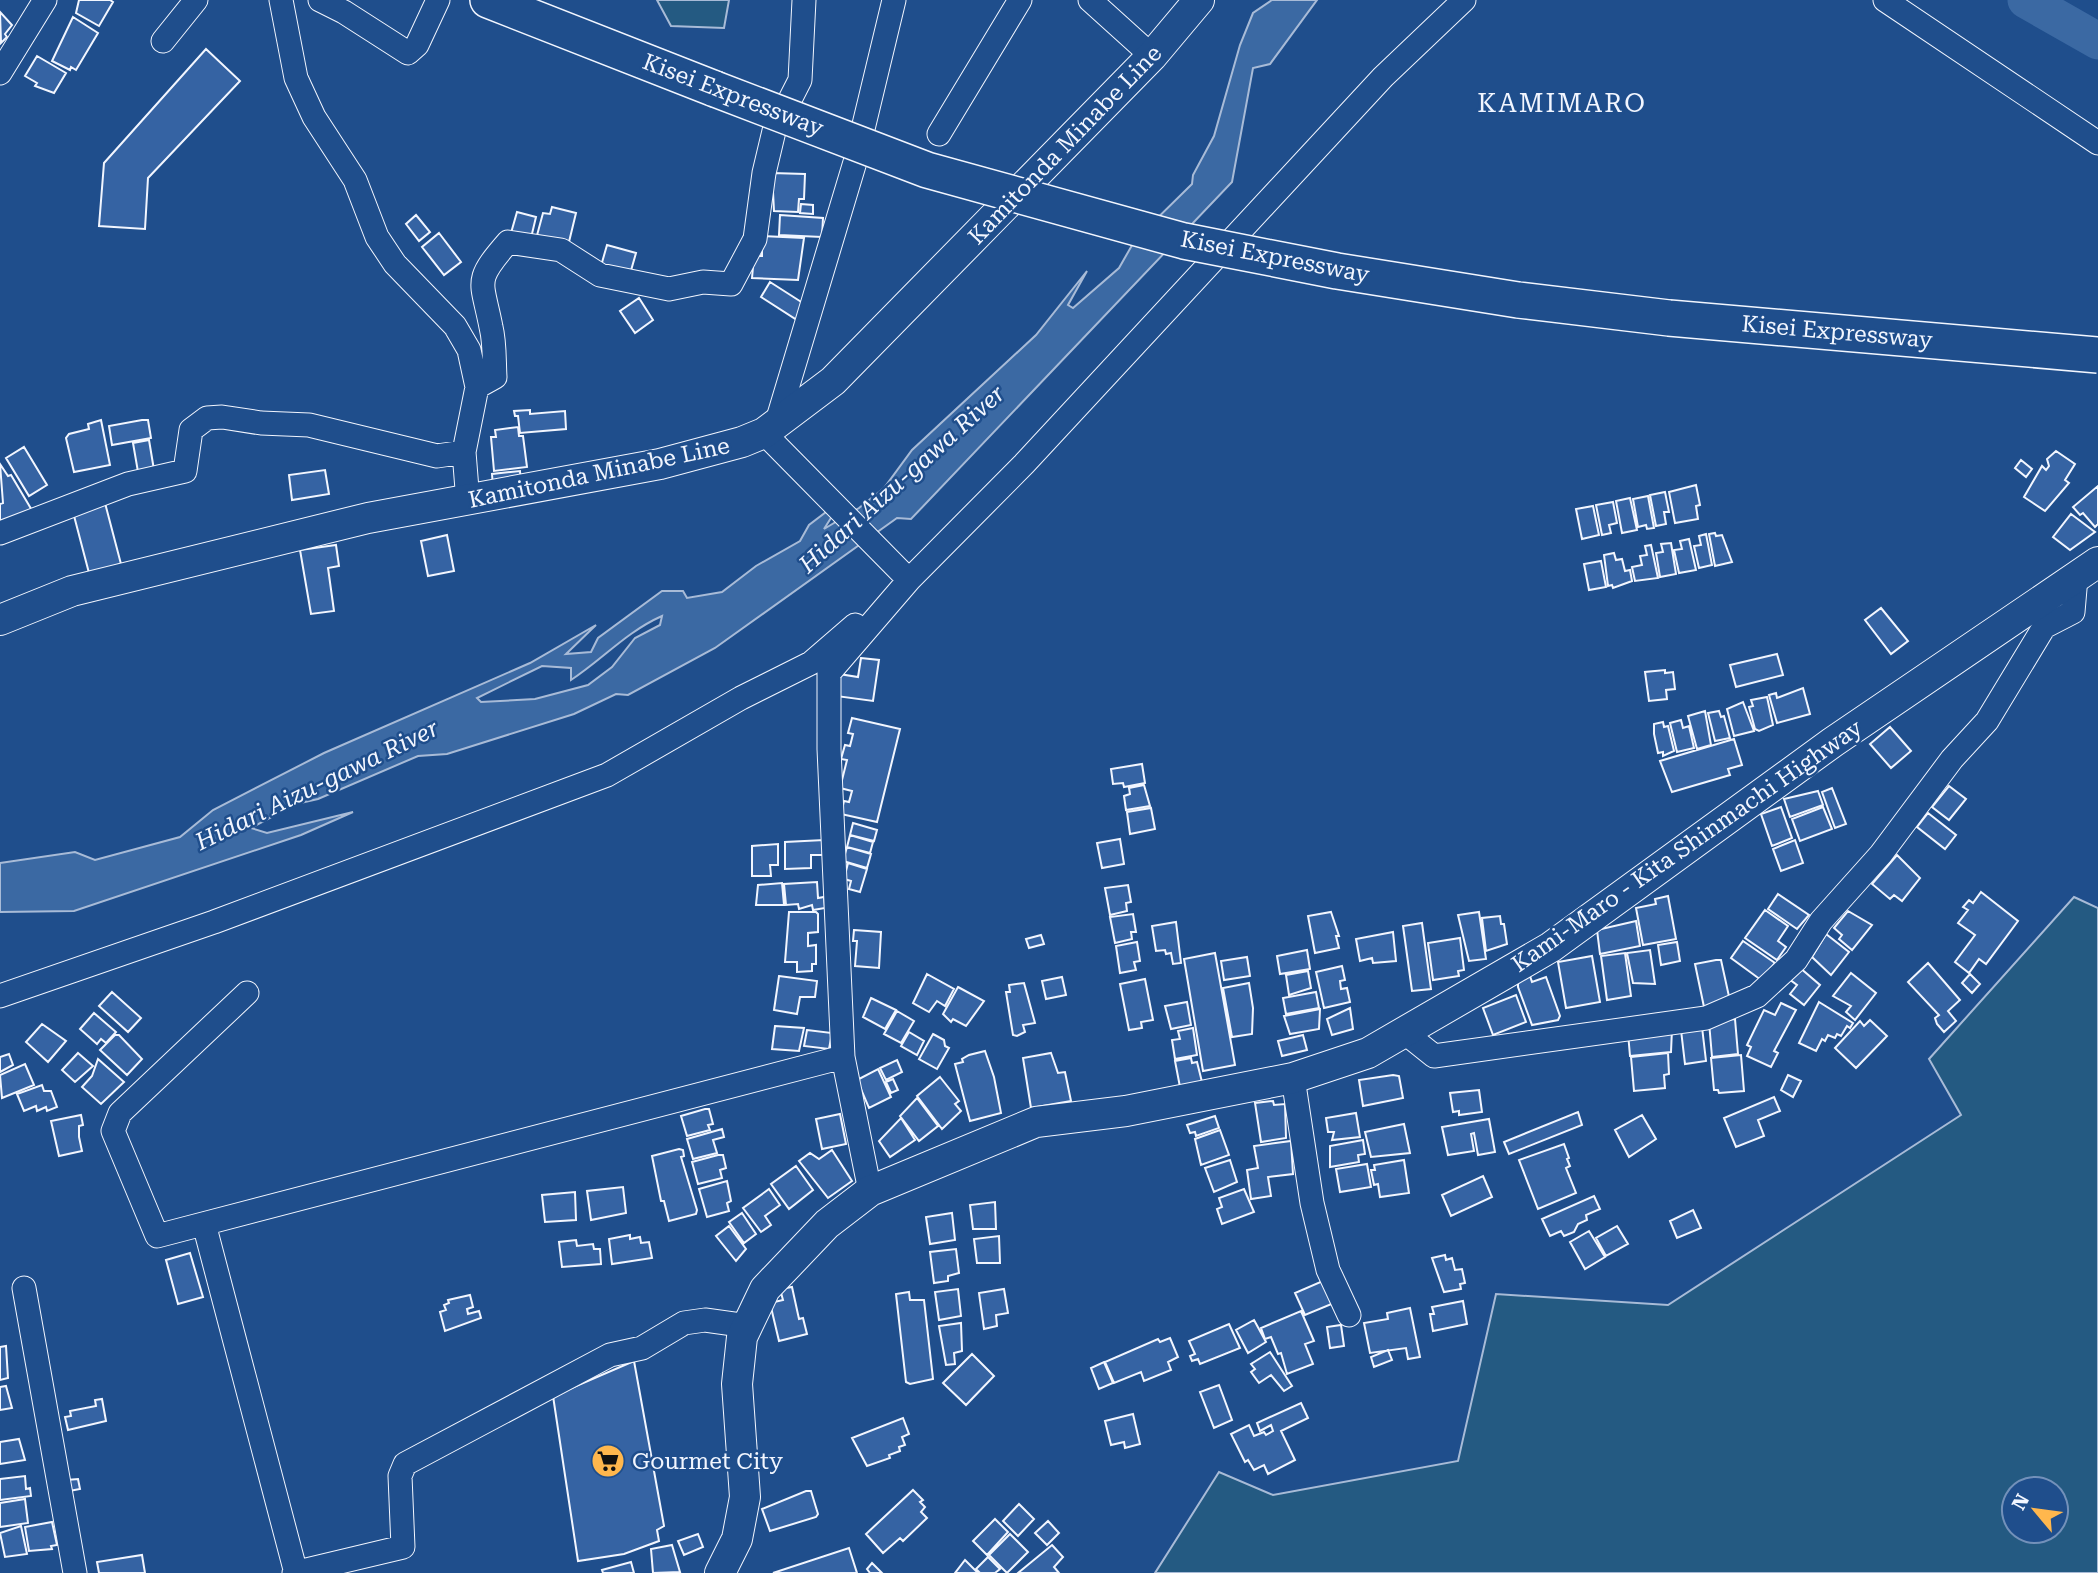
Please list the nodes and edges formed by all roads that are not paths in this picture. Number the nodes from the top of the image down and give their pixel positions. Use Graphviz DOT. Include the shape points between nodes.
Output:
graph roads {
  1 [pos="45,0"];
  2 [pos="196,0"];
  3 [pos="320,0"];
  4 [pos="438,0"];
  5 [pos="488,0"];
  6 [pos="804,0"];
  7 [pos="894,0"];
  8 [pos="1020,0"];
  9 [pos="1090,0"];
  10 [pos="1199,0"];
  11 [pos="1464,0"];
  12 [pos="1885,0"];
  13 [pos="287,1"];
  14 [pos="163,41"];
  15 [pos="1152,56"];
  16 [pos="0,73"];
  17 [pos="939,134"];
  18 [pos="2098,144"];
  19 [pos="2098,355"];
  20 [pos="478,387"];
  21 [pos="774,437"];
  22 [pos="464,452"];
  23 [pos="468,502"];
  24 [pos="0,533"];
  25 [pos="2087,570"];
  26 [pos="902,573"];
  27 [pos="0,620"];
  28 [pos="247,993"];
  29 [pos="0,996"];
  30 [pos="1404,1032"];
  31 [pos="843,1057"];
  32 [pos="1293,1078"];
  33 [pos="870,1191"];
  34 [pos="204,1224"];
  35 [pos="24,1288"];
  36 [pos="1349,1315"];
  37 [pos="748,1326"];
  38 [pos="75,1573"];
  39 [pos="295,1573"];
  40 [pos="720,1573"];
  1 -- 16 [label="street"];
  2 -- 14 [label="street"];
  3 -- 4 [label="street" via="408,53 417,45"];
  5 -- 19 [label="highway, Kisei Expressway, bridge" via="927,170 1185,241 1518,300 1669,318"];
  6 -- 20 [label="street" via="800,80 774,131 755,239 731,284 703,282 669,289 600,275 561,250 508,242 487,266 481,292 492,328 495,377"];
  7 -- 21 [label="street" via="855,162"];
  8 -- 17 [label="street"];
  9 -- 15 [label="street"];
  10 -- 15 [label="main road, Kamitonda Minabe Line"];
  11 -- 26 [label="street" via="1383,77 1024,464"];
  12 -- 18 [label="street"];
  13 -- 20 [label="street" via="296,78 314,117 355,180 377,237 395,264 462,338"];
  15 -- 21 [label="main road, Kamitonda Minabe Line"];
  20 -- 22 [label="street"];
  21 -- 23 [label="main road, Kamitonda Minabe Line"];
  21 -- 26 [label="street"];
  22 -- 23 [label="street"];
  22 -- 24 [label="street" via="437,456 309,425 208,418 191,430 185,471 128,484"];
  23 -- 27 [label="main road, Kamitonda Minabe Line" via="368,519 72,590"];
  25 -- 30 [label="main road, Kami-Maro - Kita Shinmachi Highway" via="1833,743 1551,947"];
  25 -- 30 [label="street" via="2073,612 2044,627 1987,721 1821,921 1796,960 1757,996 1706,1018 1434,1056"];
  26 -- 29 [label="street" via="811,663 607,775 214,922"];
  26 -- 31 [label="street" via="829,673"];
  28 -- 34 [label="street" via="120,1113 113,1131 157,1236"];
  30 -- 32 [label="main road, Kami-Maro - Kita Shinmachi Highway" via="1368,1053"];
  31 -- 33 [label="street"];
  31 -- 34 [label="street"];
  32 -- 33 [label="main road, Kami-Maro - Kita Shinmachi Highway" via="1126,1111 1036,1122"];
  32 -- 36 [label="street" via="1312,1203 1328,1270"];
  33 -- 37 [label="main road, Kami-Maro - Kita Shinmachi Highway" via="827,1224 765,1289"];
  34 -- 39 [label="street"];
  35 -- 38 [label="street"];
  37 -- 39 [label="street" via="705,1320 684,1323 642,1348 610,1355 405,1464 400,1475 403,1547"];
  37 -- 40 [label="main road, Kami-Maro - Kita Shinmachi Highway" via="737,1384 745,1497 737,1539"];
}
